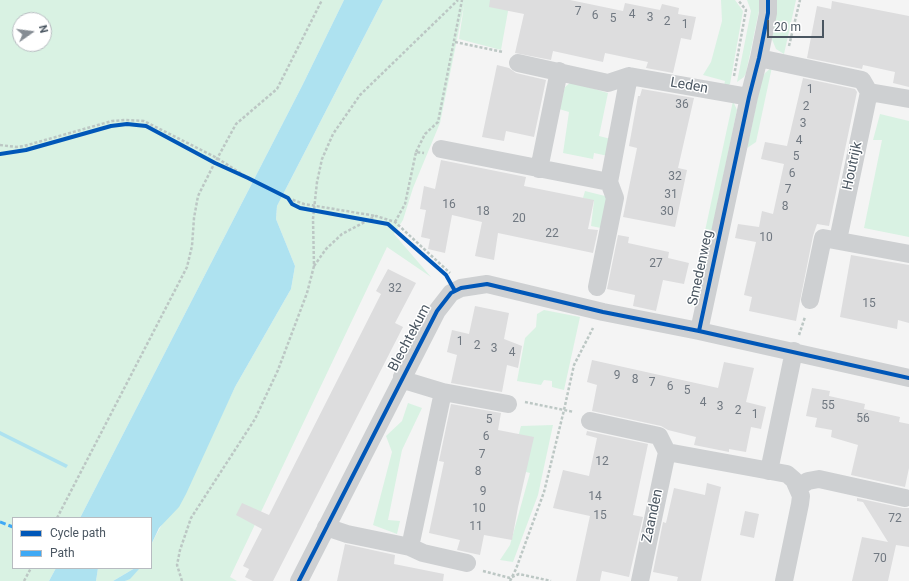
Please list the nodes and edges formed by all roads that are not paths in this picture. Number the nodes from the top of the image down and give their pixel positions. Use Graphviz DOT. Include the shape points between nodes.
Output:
graph roads {
  1 [pos="768,0"];
  2 [pos="759,58"];
  3 [pos="518,63"];
  4 [pos="559,71"];
  5 [pos="629,76"];
  6 [pos="869,92"];
  7 [pos="749,97"];
  8 [pos="909,99"];
  9 [pos="441,149"];
  10 [pos="539,169"];
  11 [pos="609,182"];
  12 [pos="838,240"];
  13 [pos="909,254"];
  14 [pos="597,286"];
  15 [pos="810,300"];
  16 [pos="699,331"];
  17 [pos="794,351"];
  18 [pos="402,377"];
  19 [pos="909,378"];
  20 [pos="443,392"];
  21 [pos="508,404"];
  22 [pos="590,421"];
  23 [pos="667,452"];
  24 [pos="769,471"];
  25 [pos="798,487"];
  26 [pos="905,498"];
  27 [pos="326,527"];
  28 [pos="410,547"];
  29 [pos="467,562"];
  30 [pos="299,581"];
  31 [pos="640,581"];
  32 [pos="784,581"];
  1 -- 2 [label="street, Smedenweg" via="768,14"];
  2 -- 6 [label="street" via="862,80"];
  2 -- 7 [label="street, Smedenweg"];
  3 -- 4 [label="street, Leden"];
  4 -- 5 [label="street, Leden" via="608,83"];
  4 -- 10 [label="street"];
  5 -- 7 [label="street, Leden"];
  5 -- 11 [label="street"];
  6 -- 8 [label="street"];
  6 -- 12 [label="street, Houtrijk"];
  7 -- 16 [label="street, Smedenweg"];
  9 -- 10 [label="street"];
  10 -- 11 [label="street"];
  11 -- 14 [label="street" via="615,198"];
  12 -- 13 [label="street"];
  12 -- 15 [label="street" via="823,238"];
  16 -- 17 [label="street"];
  16 -- 18 [label="street, Blechtekum" via="603,312 487,284 458,289 446,298"];
  17 -- 19 [label="street"];
  17 -- 24 [label="street"];
  18 -- 20 [label="street, Blechtekum"];
  18 -- 27 [label="street, Blechtekum"];
  20 -- 21 [label="street, Blechtekum"];
  20 -- 28 [label="street"];
  22 -- 23 [label="street" via="659,436"];
  23 -- 24 [label="street"];
  23 -- 31 [label="street, Zaanden"];
  24 -- 25 [label="street" via="787,474"];
  25 -- 26 [label="street" via="819,479"];
  25 -- 32 [label="street" via="800,504"];
  27 -- 28 [label="street"];
  27 -- 30 [label="street, Blechtekum"];
  28 -- 29 [label="street" via="422,553"];
}
